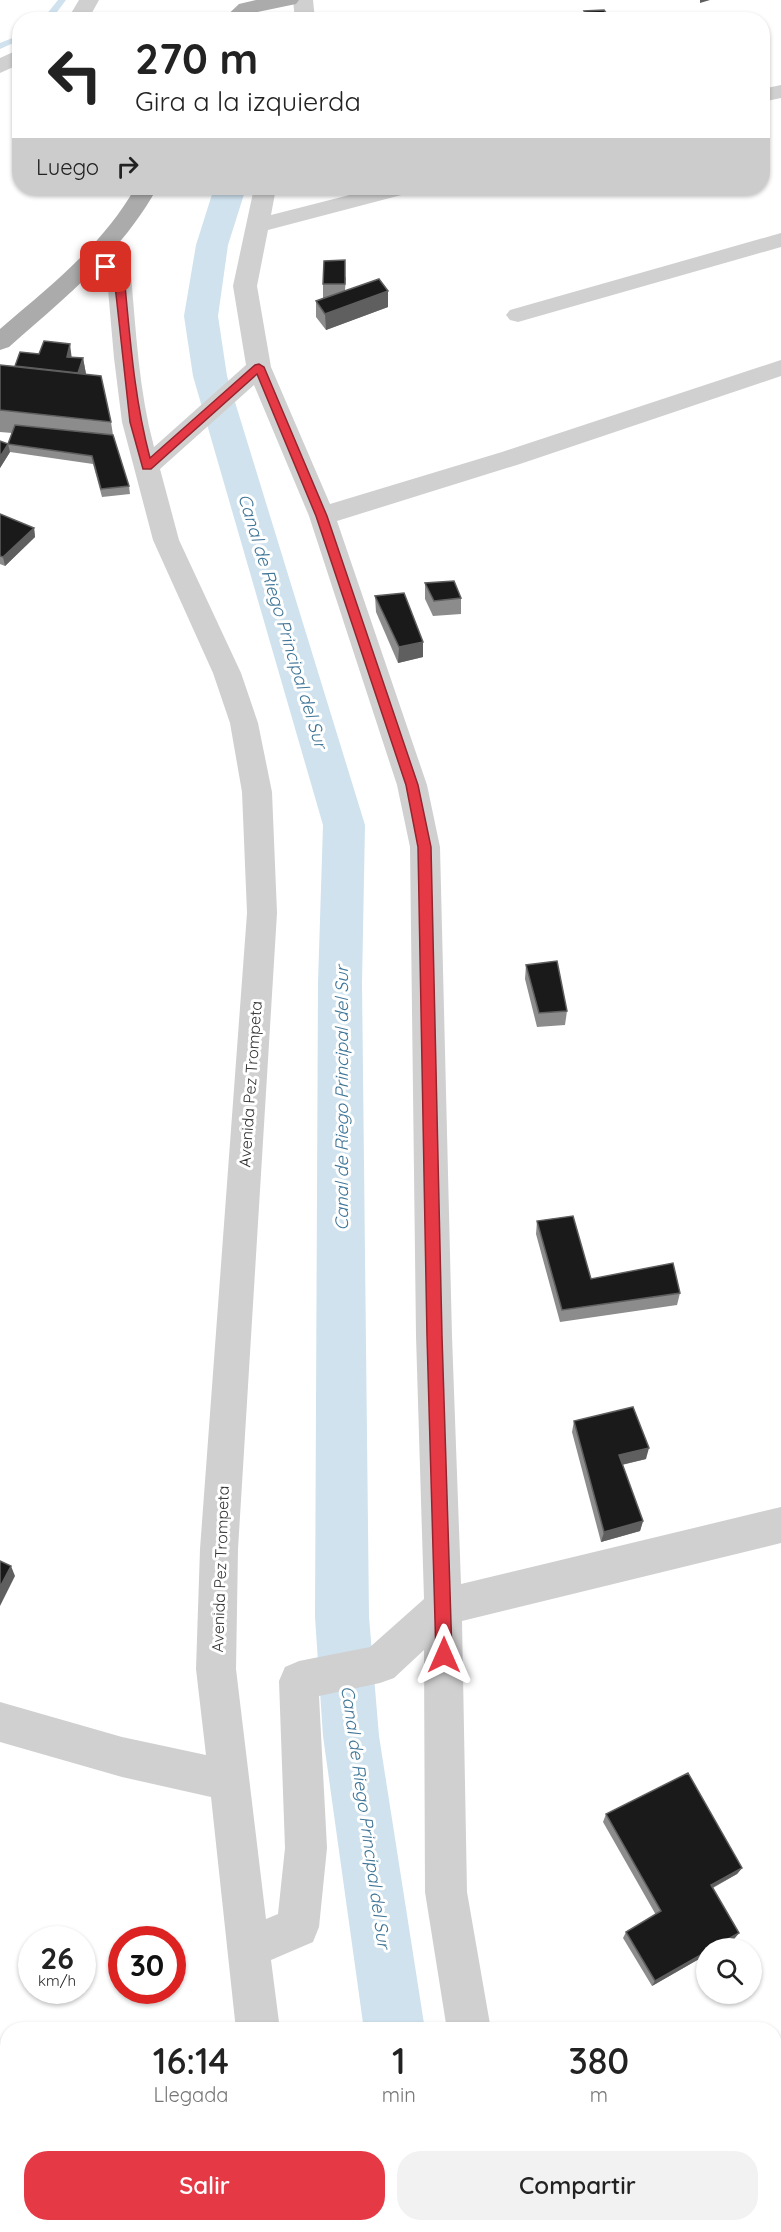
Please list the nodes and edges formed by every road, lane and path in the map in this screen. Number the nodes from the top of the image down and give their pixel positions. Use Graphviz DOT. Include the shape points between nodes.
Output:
graph roads {
  1 [pos="289,0"];
  2 [pos="241,12"];
  3 [pos="143,195"];
  4 [pos="264,195"];
  5 [pos="373,195"];
  6 [pos="256,226"];
  7 [pos="781,240"];
  8 [pos="94,258"];
  9 [pos="518,315"];
  10 [pos="0,342"];
  11 [pos="258,368"];
  12 [pos="781,368"];
  13 [pos="153,461"];
  14 [pos="322,516"];
  15 [pos="777,1534"];
  16 [pos="444,1607"];
  17 [pos="0,1722"];
  18 [pos="230,1781"];
  19 [pos="249,1948"];
  20 [pos="257,2022"];
  21 [pos="467,2022"];
  1 -- 2 [label="main road"];
  3 -- 8 [label="main road" via="136,209"];
  4 -- 6 [label="street"];
  5 -- 6 [label="street"];
  6 -- 11 [label="street" via="245,286"];
  7 -- 9 [label="street"];
  8 -- 10 [label="main road"];
  8 -- 13 [label="street, Avenida Pez Trompeta" via="119,275 134,411"];
  11 -- 13 [label="street"];
  11 -- 14 [label="street"];
  12 -- 14 [label="street"];
  13 -- 18 [label="street, Avenida Pez Trompeta" via="166,540 230,683 244,723 257,792 262,913 218,1581 216,1669"];
  14 -- 16 [label="street" via="412,785 425,847"];
  15 -- 16 [label="street"];
  16 -- 19 [label="street" via="381,1664 299,1681 306,1848 298,1927"];
  16 -- 21 [label="street" via="446,1892"];
  17 -- 18 [label="street" via="122,1758"];
  18 -- 19 [label="street, Avenida Pez Trompeta"];
  19 -- 20 [label="street, Avenida Pez Trompeta"];
}
